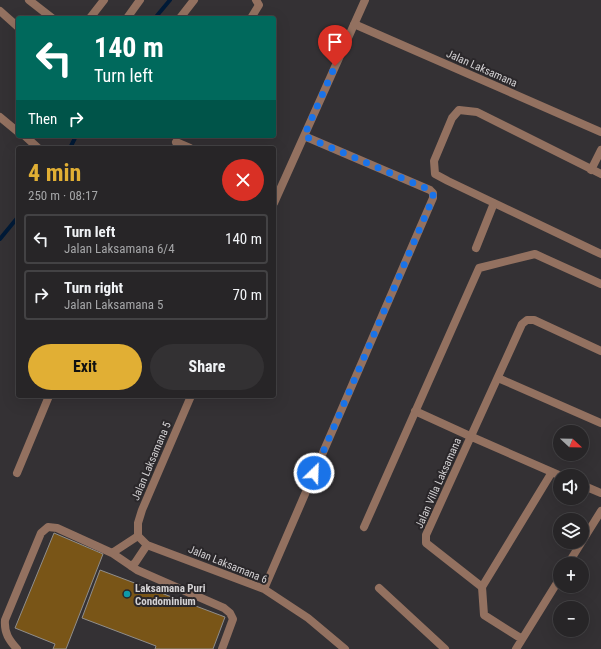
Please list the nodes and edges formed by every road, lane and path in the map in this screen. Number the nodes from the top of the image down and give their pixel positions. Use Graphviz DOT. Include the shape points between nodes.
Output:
graph roads {
  1 [pos="29,0"];
  2 [pos="104,0"];
  3 [pos="140,0"];
  4 [pos="194,0"];
  5 [pos="256,0"];
  6 [pos="365,0"];
  7 [pos="0,11"];
  8 [pos="49,16"];
  9 [pos="92,16"];
  10 [pos="128,16"];
  11 [pos="182,16"];
  12 [pos="253,16"];
  13 [pos="354,24"];
  14 [pos="16,25"];
  15 [pos="1,120"];
  16 [pos="16,131"];
  17 [pos="601,132"];
  18 [pos="304,136"];
  19 [pos="176,142"];
  20 [pos="185,146"];
  21 [pos="601,150"];
  22 [pos="591,170"];
  23 [pos="601,174"];
  24 [pos="277,186"];
  25 [pos="494,203"];
  26 [pos="476,248"];
  27 [pos="601,254"];
  28 [pos="601,284"];
  29 [pos="601,351"];
  30 [pos="498,378"];
  31 [pos="48,398"];
  32 [pos="190,398"];
  33 [pos="415,411"];
  34 [pos="601,423"];
  35 [pos="472,437"];
  36 [pos="552,472"];
  37 [pos="17,473"];
  38 [pos="589,488"];
  39 [pos="601,493"];
  40 [pos="601,511"];
  41 [pos="364,527"];
  42 [pos="138,536"];
  43 [pos="147,545"];
  44 [pos="112,553"];
  45 [pos="572,557"];
  46 [pos="131,566"];
  47 [pos="482,587"];
  48 [pos="379,588"];
  49 [pos="264,589"];
  50 [pos="553,589"];
  51 [pos="522,639"];
  52 [pos="17,649"];
  53 [pos="222,649"];
  54 [pos="345,649"];
  55 [pos="445,649"];
  56 [pos="516,649"];
  1 -- 8 [label="street"];
  2 -- 9 [label="street"];
  3 -- 10 [label="street"];
  4 -- 11 [label="street"];
  5 -- 12 [label="street" via="259,5"];
  6 -- 13 [label="street"];
  7 -- 14 [label="street"];
  13 -- 17 [label="street, Jalan Laksamana"];
  13 -- 18 [label="street"];
  15 -- 16 [label="street"];
  18 -- 24 [label="street"];
  18 -- 49 [label="street" via="430,190 433,198"];
  19 -- 20 [label="street"];
  21 -- 22 [label="street"];
  22 -- 23 [label="street"];
  22 -- 25 [label="street" via="477,112 459,110 452,118 434,161 436,174"];
  25 -- 26 [label="street"];
  25 -- 27 [label="street"];
  28 -- 33 [label="street" via="535,254 479,268"];
  29 -- 30 [label="street, Jalan Villa Laksamana" via="534,320 527,320 522,324"];
  30 -- 34 [label="street"];
  30 -- 35 [label="street, Jalan Villa Laksamana"];
  31 -- 37 [label="street"];
  32 -- 42 [label="street, Jalan Laksamana 5" via="142,510"];
  33 -- 35 [label="street"];
  33 -- 41 [label="street"];
  35 -- 36 [label="street"];
  35 -- 47 [label="street, Jalan Villa Laksamana" via="425,539 426,543"];
  36 -- 47 [label="street"];
  38 -- 39 [label="street"];
  40 -- 45 [label="street"];
  42 -- 43 [label="street, Jalan Laksamana 6"];
  42 -- 44 [label="street"];
  43 -- 46 [label="street"];
  43 -- 49 [label="street, Jalan Laksamana 6"];
  44 -- 46 [label="street"];
  44 -- 52 [label="street" via="57,528 48,527 41,533 5,620 4,631"];
  46 -- 53 [label="street" via="230,613 232,619"];
  47 -- 51 [label="street" via="484,615"];
  48 -- 55 [label="street"];
  49 -- 54 [label="street, Jalan Laksamana 6" via="308,618"];
  50 -- 51 [label="street"];
  51 -- 56 [label="street"];
}
